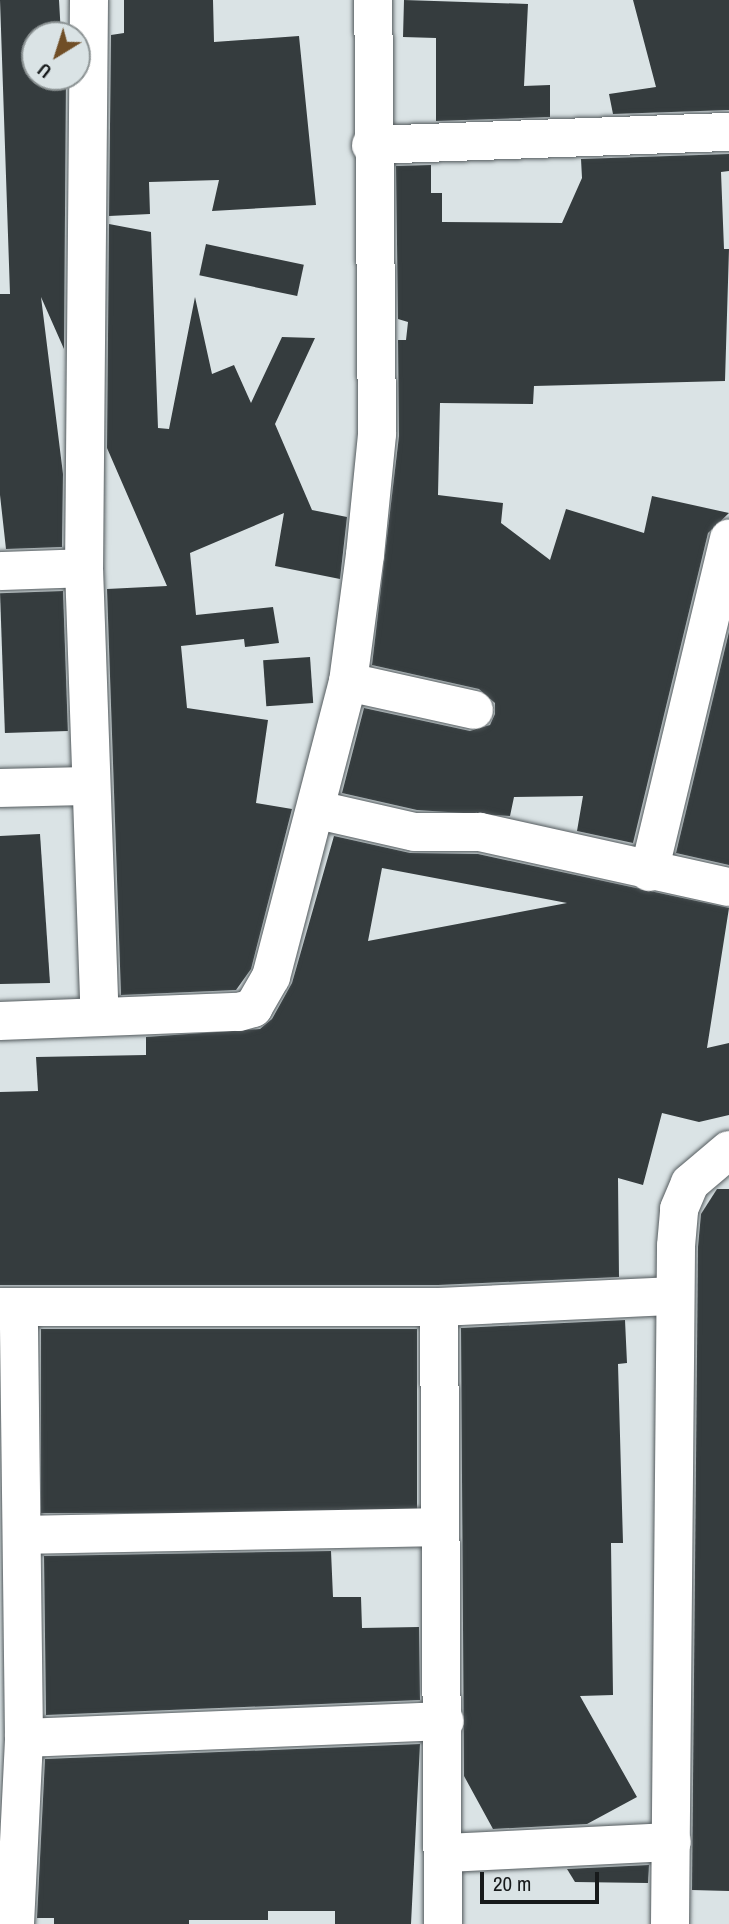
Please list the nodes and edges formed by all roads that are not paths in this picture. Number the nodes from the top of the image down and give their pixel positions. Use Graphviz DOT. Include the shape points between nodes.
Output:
graph roads {
  1 [pos="89,0"];
  2 [pos="373,0"];
  3 [pos="729,132"];
  4 [pos="371,145"];
  5 [pos="729,538"];
  6 [pos="84,568"];
  7 [pos="0,571"];
  8 [pos="348,682"];
  9 [pos="474,710"];
  10 [pos="90,786"];
  11 [pos="0,788"];
  12 [pos="318,810"];
  13 [pos="649,872"];
  14 [pos="729,887"];
  15 [pos="100,1017"];
  16 [pos="0,1021"];
  17 [pos="729,1150"];
  18 [pos="675,1296"];
  19 [pos="10,1307"];
  20 [pos="439,1307"];
  21 [pos="440,1527"];
  22 [pos="23,1535"];
  23 [pos="445,1721"];
  24 [pos="24,1738"];
  25 [pos="672,1842"];
  26 [pos="445,1853"];
  27 [pos="15,1924"];
  28 [pos="443,1924"];
  29 [pos="670,1924"];
  1 -- 6 [label="street"];
  2 -- 4 [label="street"];
  3 -- 4 [label="street"];
  4 -- 8 [label="street" via="376,195 377,434"];
  5 -- 13 [label="street"];
  6 -- 7 [label="street"];
  6 -- 10 [label="street"];
  8 -- 9 [label="street"];
  8 -- 12 [label="street"];
  10 -- 11 [label="street"];
  10 -- 15 [label="street"];
  12 -- 13 [label="street" via="415,832 480,832"];
  12 -- 15 [label="street" via="271,977 253,1008"];
  13 -- 14 [label="street"];
  15 -- 16 [label="street"];
  17 -- 18 [label="street" via="698,1171 683,1196"];
  18 -- 20 [label="street"];
  18 -- 25 [label="street"];
  19 -- 20 [label="street"];
  19 -- 22 [label="street"];
  20 -- 21 [label="street"];
  21 -- 22 [label="street"];
  21 -- 23 [label="street"];
  22 -- 24 [label="street"];
  23 -- 24 [label="street"];
  23 -- 26 [label="street"];
  24 -- 27 [label="street"];
  25 -- 26 [label="street"];
  25 -- 29 [label="street"];
  26 -- 28 [label="street"];
}
